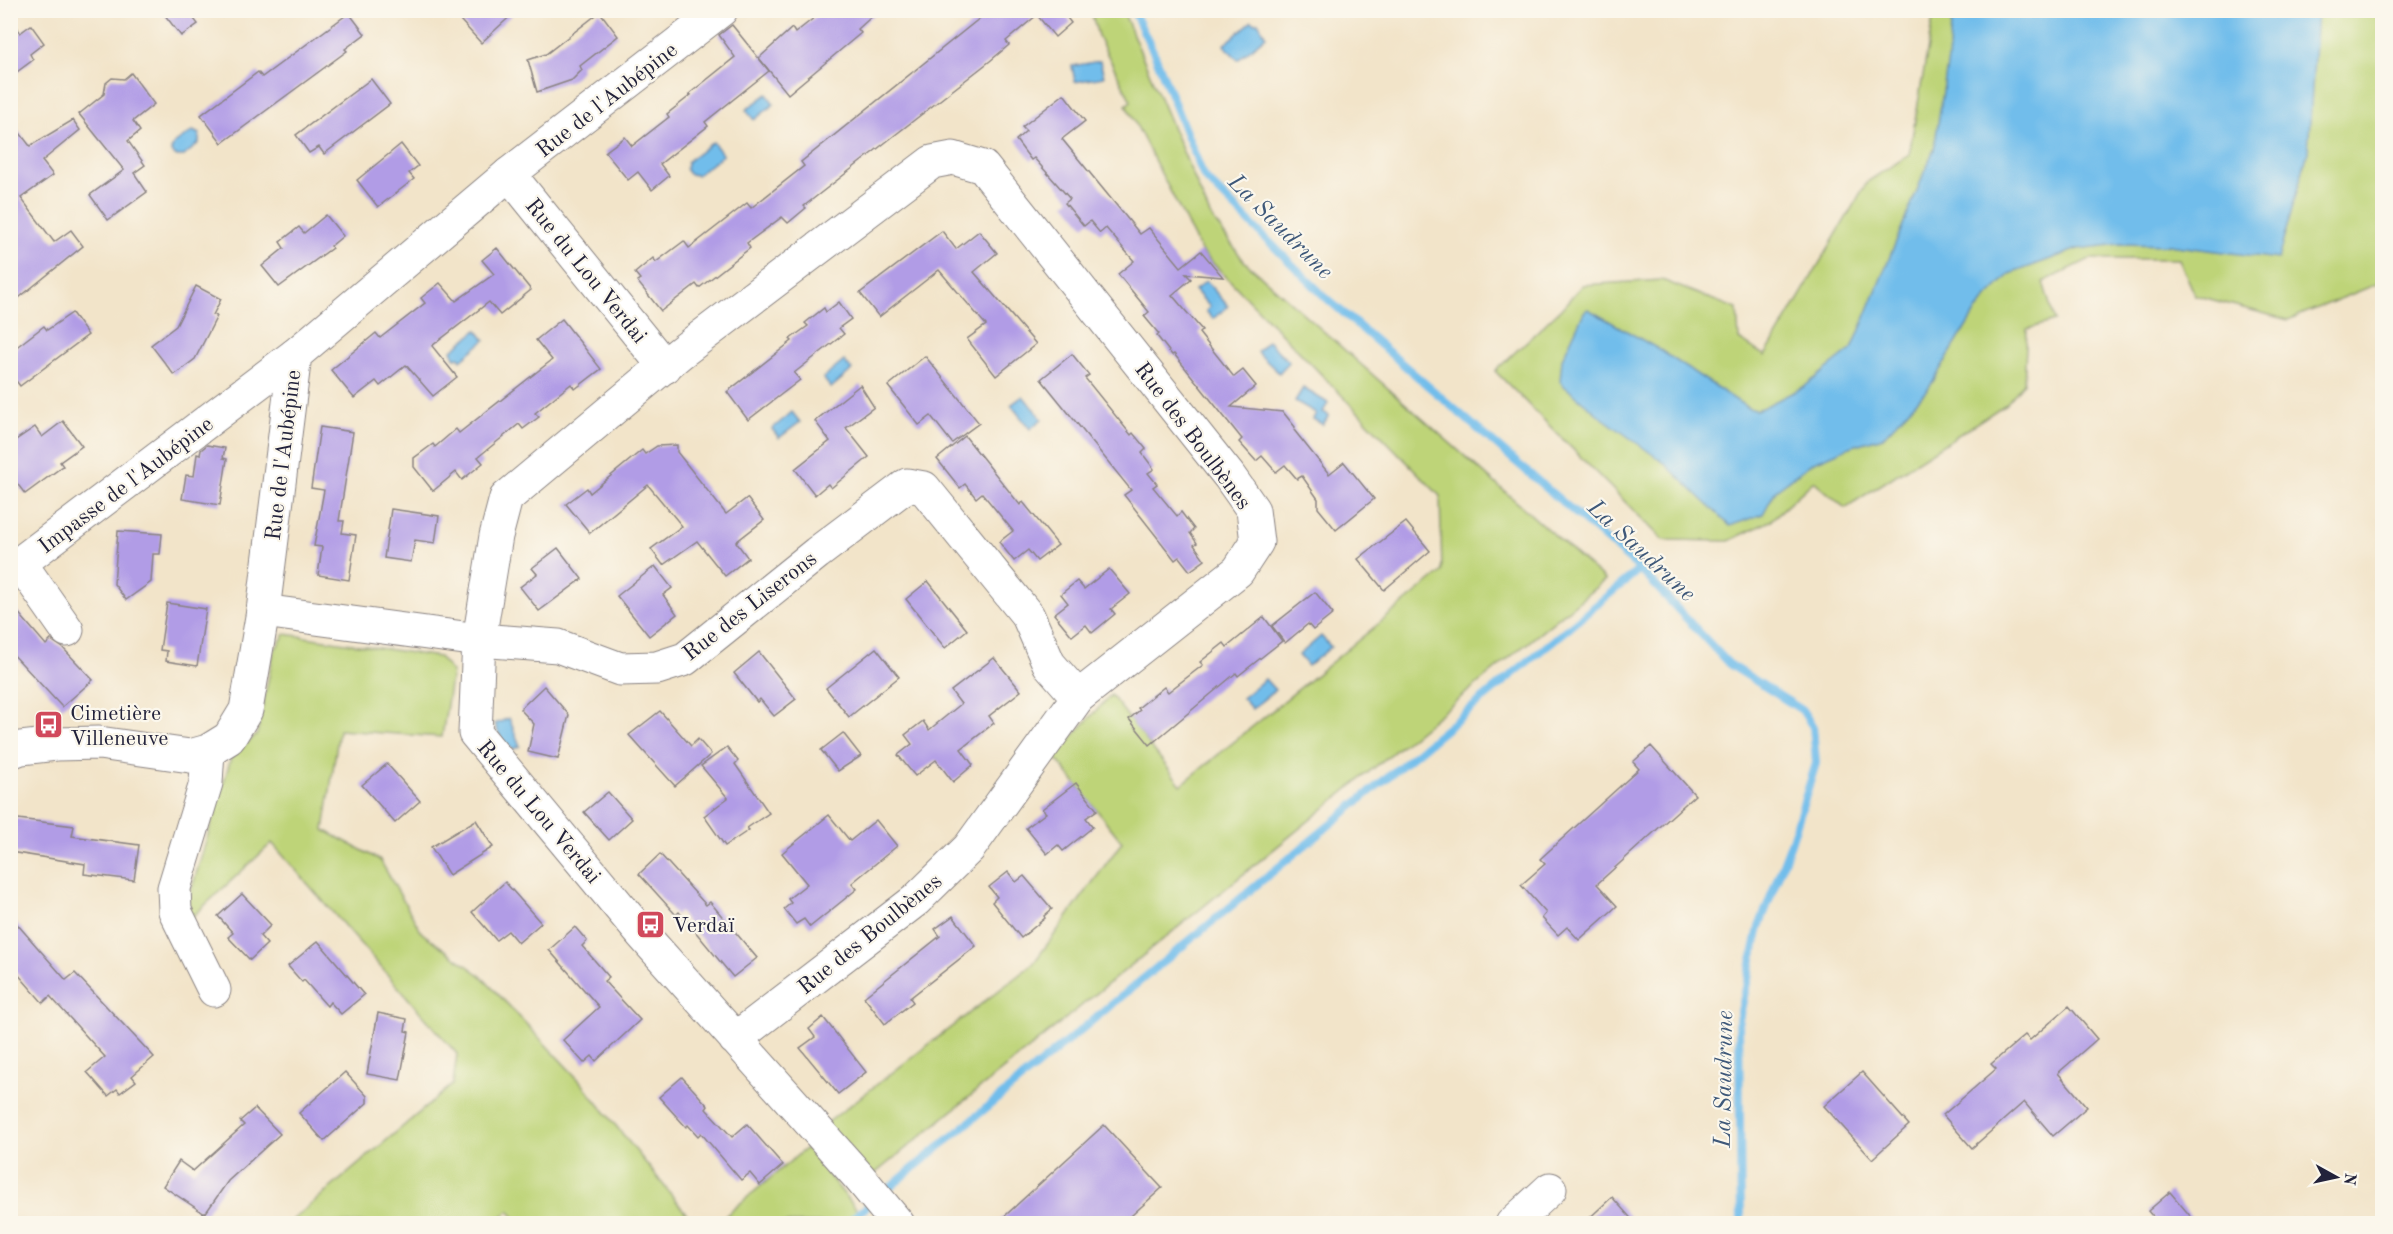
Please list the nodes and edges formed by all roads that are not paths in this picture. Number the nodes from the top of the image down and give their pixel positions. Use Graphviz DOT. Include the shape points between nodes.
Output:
graph roads {
  1 [pos="721,10"];
  2 [pos="509,174"];
  3 [pos="295,355"];
  4 [pos="672,360"];
  5 [pos="263,611"];
  6 [pos="67,630"];
  7 [pos="479,640"];
  8 [pos="1078,697"];
  9 [pos="14,748"];
  10 [pos="208,751"];
  11 [pos="214,990"];
  12 [pos="735,1039"];
  13 [pos="1550,1189"];
  14 [pos="896,1221"];
  15 [pos="1512,1224"];
  1 -- 2 [label="street, Rue de l'Aubépine"];
  2 -- 3 [label="street, Rue de l'Aubépine"];
  2 -- 4 [label="street, Rue du Lou Verdai"];
  3 -- 5 [label="street, Rue de l'Aubépine"];
  3 -- 6 [label="street, Impasse de l'Aubépine" via="20,563"];
  4 -- 7 [label="street, Rue du Lou Verdai" via="506,498"];
  4 -- 8 [label="street, Rue des Boulbènes" via="932,162 953,158 983,167 1253,510 1257,542 1238,571"];
  5 -- 7 [label="street, Rue des Liserons"];
  5 -- 10 [label="street, Rue de l'Aubépine" via="246,710 229,738"];
  7 -- 8 [label="street, Rue des Liserons" via="558,646 620,669 657,668 685,659 907,485 924,488 1028,616 1049,664"];
  7 -- 12 [label="street, Rue du Lou Verdai" via="475,733"];
  8 -- 12 [label="street, Rue des Boulbènes" via="969,848 916,900"];
  9 -- 10 [label="street, Rue de l'Aubépine" via="99,743 190,756"];
  10 -- 11 [label="street" via="206,783 174,888 175,911"];
  12 -- 14 [label="street, Rue du Lou Verdai"];
  13 -- 15 [label="street"];
}
